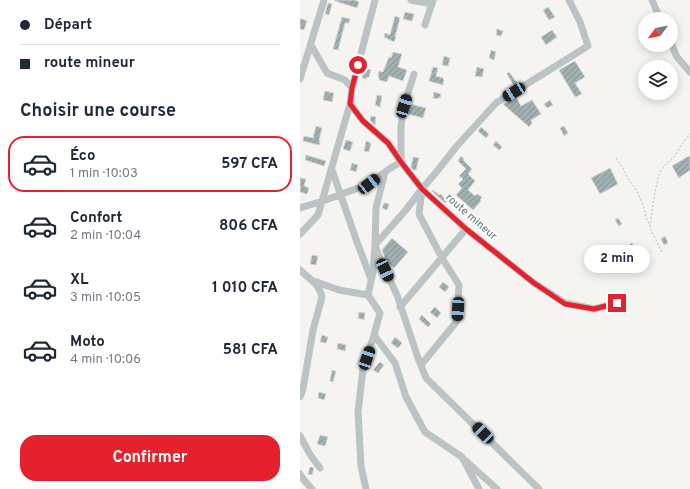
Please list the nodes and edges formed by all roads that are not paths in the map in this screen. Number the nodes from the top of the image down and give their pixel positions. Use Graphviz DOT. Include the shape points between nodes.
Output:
graph roads {
  1 [pos="324,0"];
  2 [pos="375,0"];
  3 [pos="411,0"];
  4 [pos="569,0"];
  5 [pos="652,0"];
  6 [pos="432,2"];
  7 [pos="657,12"];
  8 [pos="425,25"];
  9 [pos="311,45"];
  10 [pos="675,52"];
  11 [pos="690,72"];
  12 [pos="414,74"];
  13 [pos="300,79"];
  14 [pos="352,88"];
  15 [pos="350,104"];
  16 [pos="401,162"];
  17 [pos="332,170"];
  18 [pos="384,172"];
  19 [pos="422,189"];
  20 [pos="340,194"];
  21 [pos="323,201"];
  22 [pos="300,208"];
  23 [pos="466,229"];
  24 [pos="300,234"];
  25 [pos="375,244"];
  26 [pos="442,258"];
  27 [pos="300,270"];
  28 [pos="371,280"];
  29 [pos="314,281"];
  30 [pos="368,295"];
  31 [pos="617,303"];
  32 [pos="400,307"];
  33 [pos="374,336"];
  34 [pos="421,365"];
  35 [pos="300,397"];
  36 [pos="300,436"];
  37 [pos="462,457"];
  38 [pos="320,468"];
  39 [pos="300,474"];
  40 [pos="312,489"];
  41 [pos="366,489"];
  42 [pos="479,489"];
  43 [pos="497,489"];
  44 [pos="539,489"];
  1 -- 9 [label="street"];
  2 -- 14 [label="street"];
  3 -- 6 [label="street"];
  4 -- 19 [label="street" via="588,46 496,103"];
  5 -- 7 [label="street"];
  6 -- 8 [label="street"];
  9 -- 13 [label="street"];
  9 -- 14 [label="street" via="327,73 345,80"];
  10 -- 11 [label="street"];
  12 -- 16 [label="street" via="401,126"];
  14 -- 15 [label="street"];
  15 -- 16 [label="street, route mineur" via="363,121 388,143"];
  15 -- 17 [label="street"];
  16 -- 18 [label="street"];
  16 -- 19 [label="street, route mineur"];
  17 -- 20 [label="street"];
  17 -- 21 [label="street"];
  18 -- 20 [label="street" via="369,184"];
  18 -- 25 [label="street" via="376,208"];
  19 -- 23 [label="street, route mineur"];
  19 -- 25 [label="street"];
  19 -- 26 [label="street" via="419,214"];
  20 -- 21 [label="street"];
  20 -- 28 [label="street"];
  21 -- 22 [label="street"];
  21 -- 24 [label="street" via="318,215"];
  23 -- 26 [label="street"];
  23 -- 31 [label="street, route mineur" via="565,304 594,309"];
  25 -- 28 [label="street"];
  25 -- 32 [label="street"];
  26 -- 32 [label="street"];
  26 -- 34 [label="street" via="459,285 457,321"];
  27 -- 29 [label="street"];
  28 -- 30 [label="street"];
  29 -- 30 [label="street" via="338,290"];
  29 -- 35 [label="street" via="322,297 312,336 304,389"];
  30 -- 33 [label="street" via="380,313"];
  32 -- 34 [label="street"];
  33 -- 37 [label="street" via="395,363 406,397 425,432"];
  33 -- 41 [label="street" via="363,369 358,412 361,466"];
  34 -- 44 [label="street" via="426,378"];
  36 -- 38 [label="street"];
  37 -- 42 [label="street"];
  37 -- 43 [label="street"];
  39 -- 40 [label="street"];
}
